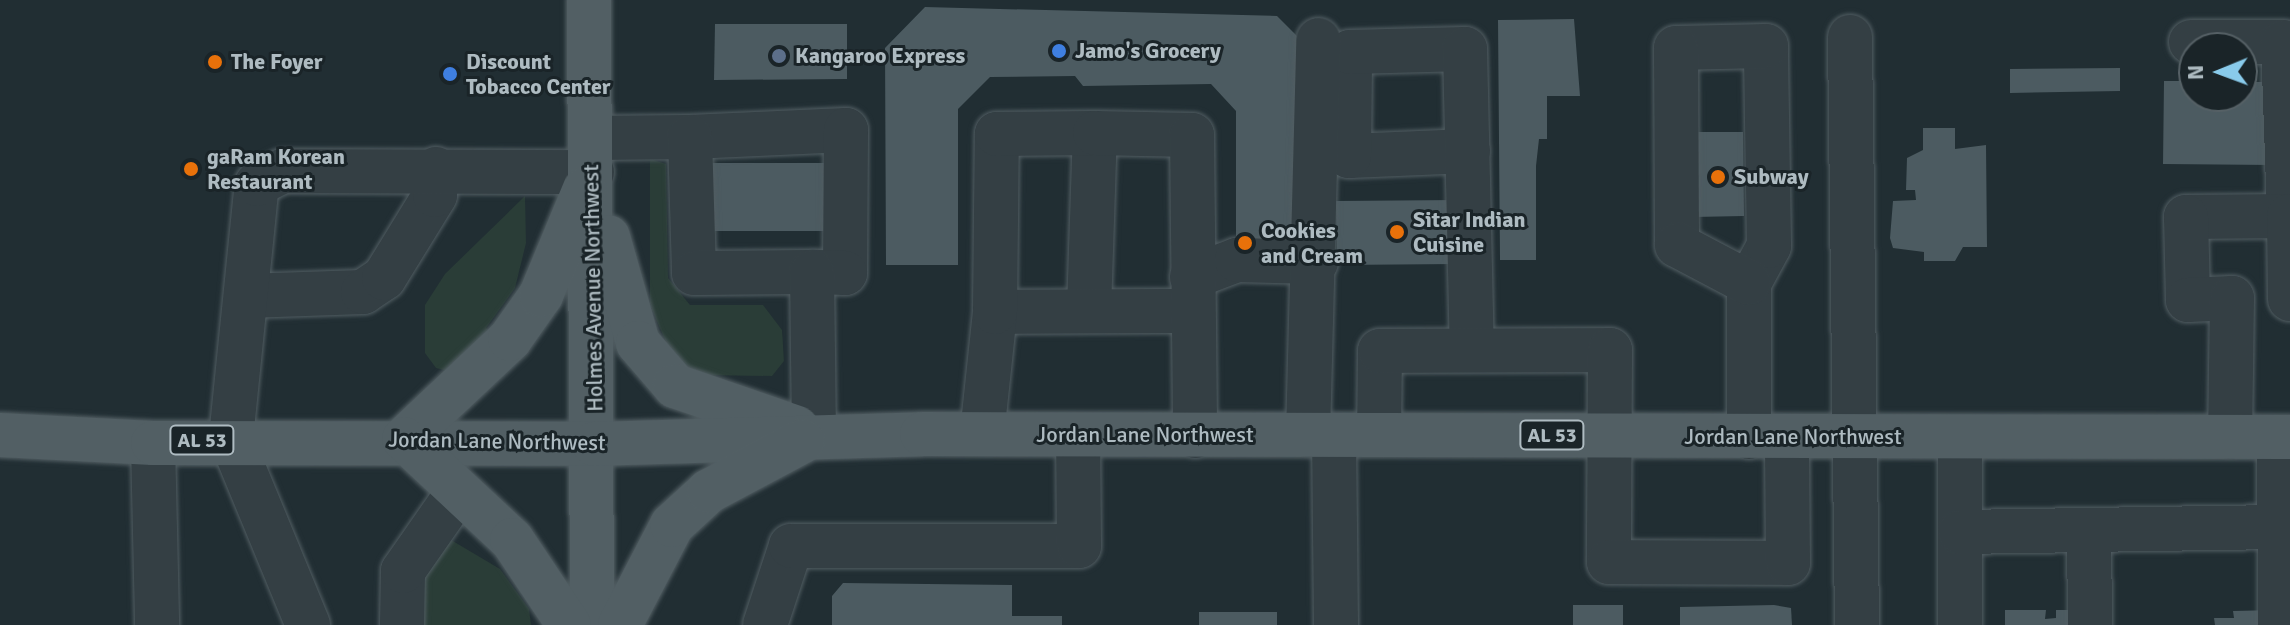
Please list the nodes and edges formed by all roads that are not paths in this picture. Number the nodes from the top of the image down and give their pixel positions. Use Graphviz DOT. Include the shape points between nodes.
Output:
graph roads {
  1 [pos="589,0"];
  2 [pos="1850,37"];
  3 [pos="1318,40"];
  4 [pos="2258,42"];
  5 [pos="1095,133"];
  6 [pos="690,137"];
  7 [pos="1468,151"];
  8 [pos="592,155"];
  9 [pos="436,169"];
  10 [pos="2289,216"];
  11 [pos="1316,262"];
  12 [pos="812,272"];
  13 [pos="1749,283"];
  14 [pos="1192,294"];
  15 [pos="246,296"];
  16 [pos="2232,298"];
  17 [pos="2289,298"];
  18 [pos="1089,310"];
  19 [pos="995,312"];
  20 [pos="1472,350"];
  21 [pos="982,434"];
  22 [pos="0,435"];
  23 [pos="814,435"];
  24 [pos="1078,435"];
  25 [pos="1321,435"];
  26 [pos="1379,435"];
  27 [pos="1195,436"];
  28 [pos="1610,436"];
  29 [pos="1768,437"];
  30 [pos="1850,437"];
  31 [pos="2230,437"];
  32 [pos="2285,437"];
  33 [pos="231,438"];
  34 [pos="1960,438"];
  35 [pos="404,439"];
  36 [pos="153,443"];
  37 [pos="594,444"];
  38 [pos="456,495"];
  39 [pos="2285,527"];
  40 [pos="2089,530"];
  41 [pos="1960,532"];
  42 [pos="157,625"];
  43 [pos="308,625"];
  44 [pos="402,625"];
  45 [pos="569,625"];
  46 [pos="592,625"];
  47 [pos="620,625"];
  48 [pos="765,625"];
  49 [pos="1336,625"];
  50 [pos="1857,625"];
  51 [pos="1960,625"];
  52 [pos="2090,625"];
  53 [pos="2280,625"];
  1 -- 8 [label="main road, Holmes Avenue Northwest"];
  2 -- 30 [label="lane"];
  3 -- 11 [label="lane"];
  4 -- 10 [label="lane" via="2283,42"];
  5 -- 14 [label="lane" via="1192,135"];
  5 -- 18 [label="lane"];
  5 -- 19 [label="lane" via="997,134"];
  6 -- 8 [label="lane"];
  6 -- 12 [label="lane" via="694,273"];
  6 -- 12 [label="lane" via="846,130 845,273"];
  7 -- 20 [label="lane"];
  8 -- 9 [label="lane"];
  8 -- 23 [label="main road" via="638,343 675,386"];
  8 -- 35 [label="main road" via="533,306 472,379"];
  8 -- 37 [label="main road, Holmes Avenue Northwest"];
  9 -- 15 [label="lane" via="435,195 384,278 363,292"];
  9 -- 15 [label="lane" via="270,175 257,184"];
  10 -- 16 [label="lane" via="2186,217 2188,300"];
  10 -- 17 [label="lane"];
  11 -- 14 [label="lane" via="1237,260"];
  11 -- 25 [label="lane"];
  12 -- 23 [label="lane"];
  13 -- 13 [label="lane" via="1769,246 1766,46 1676,48 1677,245"];
  13 -- 29 [label="lane"];
  14 -- 18 [label="lane"];
  14 -- 27 [label="lane"];
  15 -- 33 [label="lane"];
  16 -- 17 [label="lane"];
  16 -- 31 [label="lane"];
  18 -- 19 [label="lane"];
  19 -- 21 [label="lane"];
  20 -- 26 [label="lane" via="1380,351"];
  20 -- 28 [label="lane" via="1610,350"];
  21 -- 23 [label="main road, Jordan Lane Northwest / AL 53"];
  21 -- 24 [label="main road, Jordan Lane Northwest / AL 53"];
  22 -- 36 [label="main road, Jordan Lane Northwest / AL 53"];
  23 -- 37 [label="main road, Jordan Lane Northwest / AL 53"];
  23 -- 47 [label="main road" via="709,491 672,525"];
  24 -- 27 [label="main road, Jordan Lane Northwest / AL 53"];
  24 -- 48 [label="lane" via="1079,546 791,546"];
  25 -- 26 [label="main road, Jordan Lane Northwest / AL 53"];
  25 -- 27 [label="main road, Jordan Lane Northwest / AL 53"];
  25 -- 49 [label="lane"];
  26 -- 28 [label="main road, Jordan Lane Northwest / AL 53"];
  28 -- 29 [label="main road, Jordan Lane Northwest / AL 53"];
  28 -- 29 [label="lane" via="1609,562 1788,563"];
  29 -- 30 [label="main road, Jordan Lane Northwest / AL 53"];
  30 -- 34 [label="main road, Jordan Lane Northwest / AL 53"];
  30 -- 50 [label="lane"];
  31 -- 32 [label="main road, Jordan Lane Northwest / AL 53"];
  31 -- 34 [label="main road, Jordan Lane Northwest / AL 53"];
  32 -- 39 [label="lane"];
  33 -- 35 [label="main road, Jordan Lane Northwest / AL 53"];
  33 -- 36 [label="main road, Jordan Lane Northwest / AL 53"];
  33 -- 43 [label="lane"];
  34 -- 41 [label="lane"];
  35 -- 37 [label="main road, Jordan Lane Northwest / AL 53"];
  35 -- 38 [label="main road"];
  36 -- 42 [label="lane"];
  37 -- 46 [label="main road, Holmes Avenue Northwest"];
  38 -- 44 [label="lane" via="403,571"];
  38 -- 45 [label="main road" via="512,540"];
  39 -- 40 [label="lane"];
  39 -- 53 [label="lane"];
  40 -- 41 [label="lane"];
  40 -- 52 [label="lane"];
  41 -- 51 [label="lane"];
}
